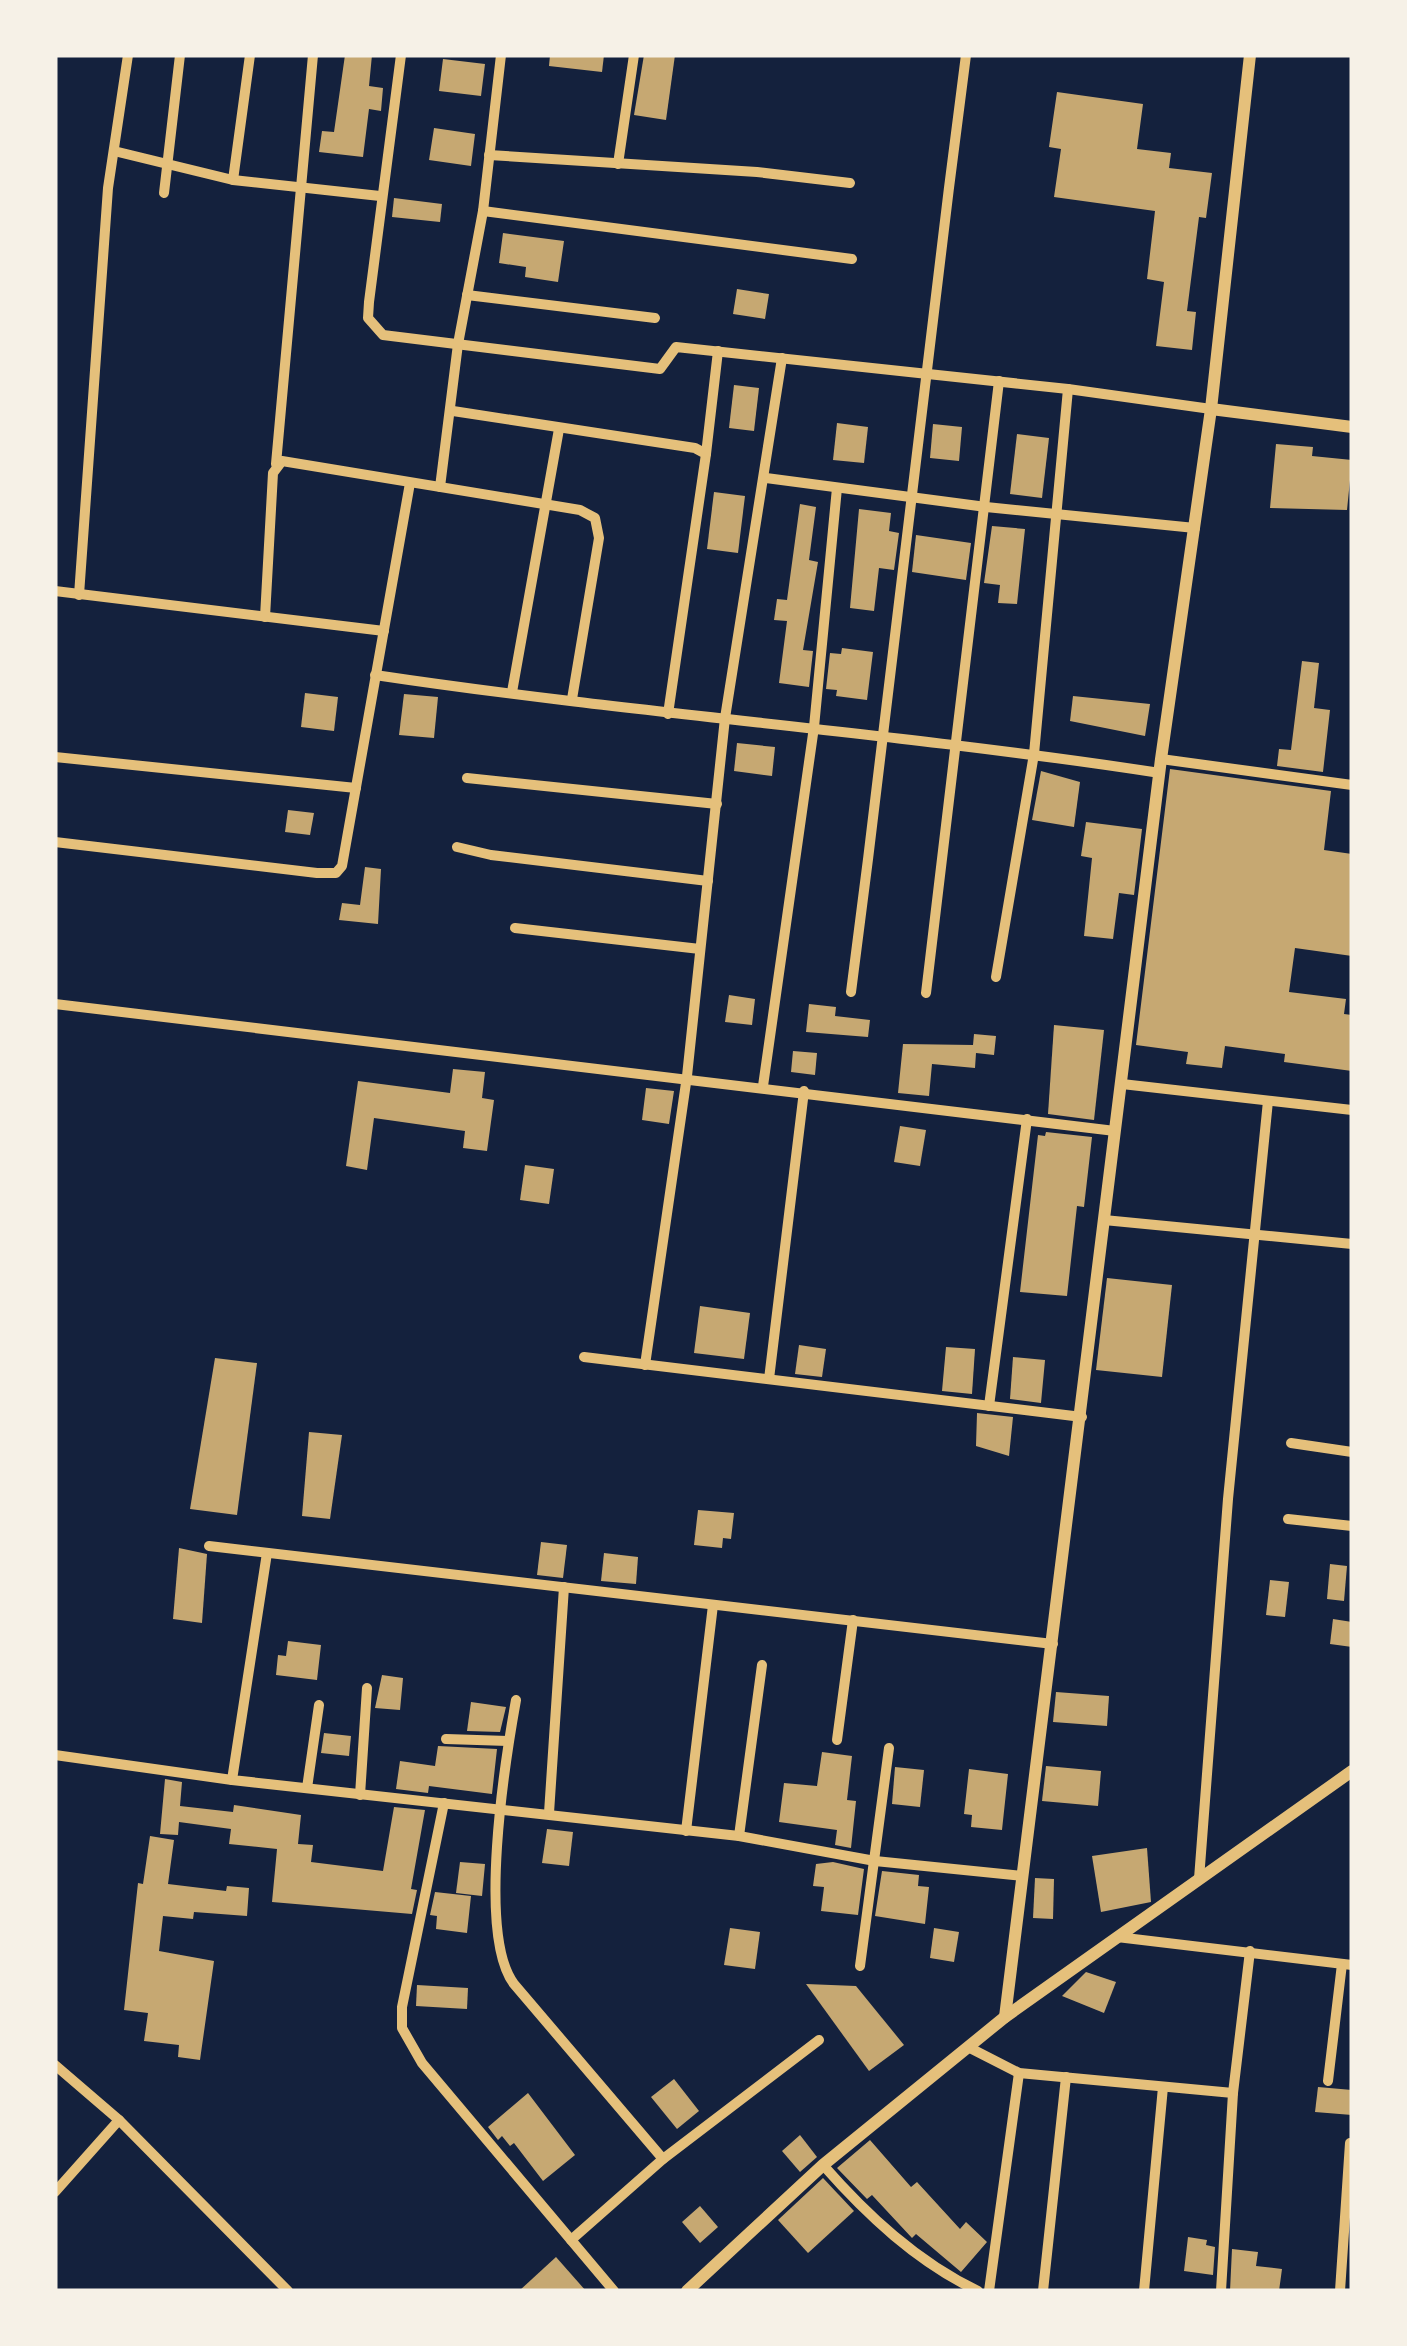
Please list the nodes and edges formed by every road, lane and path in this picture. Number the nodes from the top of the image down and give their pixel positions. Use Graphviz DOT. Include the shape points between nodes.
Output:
graph roads {
  1 [pos="128,55"];
  2 [pos="180,55"];
  3 [pos="250,55"];
  4 [pos="313,55"];
  5 [pos="401,55"];
  6 [pos="501,55"];
  7 [pos="634,55"];
  8 [pos="966,55"];
  9 [pos="1250,55"];
  10 [pos="114,150"];
  11 [pos="490,155"];
  12 [pos="165,162"];
  13 [pos="618,164"];
  14 [pos="233,180"];
  15 [pos="850,183"];
  16 [pos="300,187"];
  17 [pos="164,193"];
  18 [pos="380,196"];
  19 [pos="483,211"];
  20 [pos="852,259"];
  21 [pos="467,295"];
  22 [pos="655,318"];
  23 [pos="458,344"];
  24 [pos="718,351"];
  25 [pos="782,358"];
  26 [pos="924,373"];
  27 [pos="999,381"];
  28 [pos="1068,389"];
  29 [pos="1211,410"];
  30 [pos="452,411"];
  31 [pos="1352,428"];
  32 [pos="560,429"];
  33 [pos="706,454"];
  34 [pos="276,464"];
  35 [pos="766,478"];
  36 [pos="410,482"];
  37 [pos="440,486"];
  38 [pos="836,488"];
  39 [pos="910,498"];
  40 [pos="544,502"];
  41 [pos="986,507"];
  42 [pos="1055,514"];
  43 [pos="1195,528"];
  44 [pos="55,591"];
  45 [pos="78,595"];
  46 [pos="264,617"];
  47 [pos="384,630"];
  48 [pos="375,675"];
  49 [pos="512,692"];
  50 [pos="572,699"];
  51 [pos="668,714"];
  52 [pos="725,718"];
  53 [pos="814,727"];
  54 [pos="885,734"];
  55 [pos="957,744"];
  56 [pos="1034,754"];
  57 [pos="55,757"];
  58 [pos="1161,766"];
  59 [pos="468,778"];
  60 [pos="1352,784"];
  61 [pos="356,788"];
  62 [pos="716,804"];
  63 [pos="55,842"];
  64 [pos="456,846"];
  65 [pos="708,882"];
  66 [pos="515,928"];
  67 [pos="700,949"];
  68 [pos="996,977"];
  69 [pos="851,992"];
  70 [pos="926,993"];
  71 [pos="55,1004"];
  72 [pos="687,1076"];
  73 [pos="1122,1084"];
  74 [pos="763,1086"];
  75 [pos="804,1091"];
  76 [pos="1268,1101"];
  77 [pos="1352,1110"];
  78 [pos="1028,1120"];
  79 [pos="1115,1131"];
  80 [pos="1104,1220"];
  81 [pos="1257,1237"];
  82 [pos="1352,1244"];
  83 [pos="584,1358"];
  84 [pos="645,1365"];
  85 [pos="769,1379"];
  86 [pos="989,1406"];
  87 [pos="1082,1416"];
  88 [pos="1291,1443"];
  89 [pos="1352,1452"];
  90 [pos="1288,1519"];
  91 [pos="1352,1526"];
  92 [pos="209,1546"];
  93 [pos="266,1553"];
  94 [pos="564,1587"];
  95 [pos="712,1605"];
  96 [pos="853,1620"];
  97 [pos="1053,1644"];
  98 [pos="762,1665"];
  99 [pos="368,1688"];
  100 [pos="516,1700"];
  101 [pos="319,1705"];
  102 [pos="446,1739"];
  103 [pos="838,1740"];
  104 [pos="508,1742"];
  105 [pos="889,1748"];
  106 [pos="55,1755"];
  107 [pos="1352,1771"];
  108 [pos="232,1780"];
  109 [pos="308,1788"];
  110 [pos="360,1795"];
  111 [pos="444,1803"];
  112 [pos="500,1810"];
  113 [pos="549,1813"];
  114 [pos="686,1831"];
  115 [pos="739,1836"];
  116 [pos="875,1860"];
  117 [pos="1024,1876"];
  118 [pos="1199,1879"];
  119 [pos="1116,1937"];
  120 [pos="1250,1952"];
  121 [pos="1347,1964"];
  122 [pos="860,1966"];
  123 [pos="1005,2017"];
  124 [pos="819,2040"];
  125 [pos="968,2047"];
  126 [pos="55,2065"];
  127 [pos="1019,2073"];
  128 [pos="1066,2078"];
  129 [pos="1328,2081"];
  130 [pos="1164,2087"];
  131 [pos="1234,2093"];
  132 [pos="119,2120"];
  133 [pos="1350,2142"];
  134 [pos="663,2159"];
  135 [pos="823,2165"];
  136 [pos="55,2192"];
  137 [pos="570,2240"];
  138 [pos="951,2278"];
  139 [pos="288,2291"];
  140 [pos="614,2291"];
  141 [pos="687,2291"];
  142 [pos="947,2291"];
  143 [pos="978,2291"];
  144 [pos="989,2291"];
  145 [pos="1044,2291"];
  146 [pos="1144,2291"];
  147 [pos="1221,2291"];
  148 [pos="1340,2291"];
  1 -- 10 [label="street"];
  2 -- 12 [label="street"];
  3 -- 14 [label="street"];
  4 -- 16 [label="street"];
  5 -- 18 [label="street"];
  6 -- 11 [label="street"];
  7 -- 13 [label="street"];
  8 -- 26 [label="street"];
  9 -- 29 [label="street"];
  10 -- 12 [label="street"];
  10 -- 45 [label="street"];
  11 -- 13 [label="street"];
  11 -- 19 [label="street"];
  12 -- 14 [label="street"];
  12 -- 17 [label="street"];
  13 -- 15 [label="street"];
  14 -- 16 [label="street"];
  16 -- 18 [label="street"];
  16 -- 34 [label="street"];
  18 -- 23 [label="street" via="368,318 374,329 397,338"];
  19 -- 20 [label="street"];
  19 -- 21 [label="street"];
  21 -- 22 [label="street"];
  21 -- 23 [label="street"];
  23 -- 24 [label="street" via="660,369 676,347"];
  23 -- 30 [label="street"];
  24 -- 25 [label="street"];
  24 -- 33 [label="street"];
  25 -- 26 [label="street"];
  25 -- 35 [label="street"];
  26 -- 27 [label="street"];
  26 -- 39 [label="street"];
  27 -- 28 [label="street"];
  27 -- 41 [label="street"];
  28 -- 29 [label="street"];
  28 -- 42 [label="street"];
  29 -- 31 [label="street"];
  29 -- 43 [label="street"];
  30 -- 32 [label="street"];
  30 -- 37 [label="street"];
  32 -- 33 [label="street"];
  32 -- 40 [label="street"];
  33 -- 51 [label="street"];
  34 -- 36 [label="street"];
  34 -- 46 [label="street"];
  35 -- 38 [label="street"];
  35 -- 52 [label="street"];
  36 -- 37 [label="street"];
  36 -- 47 [label="street"];
  37 -- 40 [label="street"];
  38 -- 39 [label="street"];
  38 -- 53 [label="street"];
  39 -- 41 [label="street"];
  39 -- 54 [label="street"];
  40 -- 49 [label="street"];
  40 -- 50 [label="street" via="590,513 597,526"];
  41 -- 42 [label="street"];
  41 -- 55 [label="street"];
  42 -- 43 [label="street"];
  42 -- 56 [label="street"];
  43 -- 58 [label="street"];
  44 -- 45 [label="street"];
  45 -- 46 [label="street"];
  46 -- 47 [label="street"];
  47 -- 48 [label="street"];
  48 -- 49 [label="street"];
  48 -- 61 [label="street"];
  49 -- 50 [label="street"];
  50 -- 51 [label="street"];
  51 -- 52 [label="street"];
  52 -- 53 [label="street"];
  52 -- 62 [label="street"];
  53 -- 54 [label="street"];
  53 -- 74 [label="street"];
  54 -- 55 [label="street"];
  54 -- 69 [label="street"];
  55 -- 56 [label="street"];
  55 -- 70 [label="street"];
  56 -- 58 [label="street"];
  56 -- 68 [label="street"];
  57 -- 61 [label="street"];
  58 -- 60 [label="street"];
  58 -- 73 [label="street"];
  59 -- 62 [label="street"];
  61 -- 63 [label="street" via="346,858 336,872"];
  62 -- 65 [label="street"];
  64 -- 65 [label="street"];
  65 -- 67 [label="street"];
  66 -- 67 [label="street"];
  67 -- 72 [label="street"];
  71 -- 72 [label="street"];
  72 -- 74 [label="street"];
  72 -- 84 [label="street"];
  73 -- 76 [label="street"];
  73 -- 79 [label="street"];
  74 -- 75 [label="street"];
  75 -- 78 [label="street"];
  75 -- 85 [label="street"];
  76 -- 77 [label="street"];
  76 -- 81 [label="street"];
  78 -- 79 [label="street"];
  78 -- 86 [label="street"];
  79 -- 80 [label="street"];
  80 -- 81 [label="street"];
  80 -- 87 [label="street"];
  81 -- 82 [label="street"];
  81 -- 118 [label="street" via="1228,1498"];
  83 -- 84 [label="street"];
  84 -- 85 [label="street"];
  85 -- 86 [label="street"];
  86 -- 87 [label="street"];
  87 -- 97 [label="street"];
  88 -- 89 [label="street"];
  90 -- 91 [label="street"];
  92 -- 93 [label="street"];
  93 -- 94 [label="street"];
  93 -- 108 [label="street"];
  94 -- 95 [label="street"];
  94 -- 113 [label="street"];
  95 -- 96 [label="street"];
  95 -- 114 [label="street"];
  96 -- 97 [label="street"];
  96 -- 103 [label="street"];
  97 -- 117 [label="street"];
  98 -- 115 [label="street"];
  99 -- 110 [label="street"];
  100 -- 104 [label="street"];
  101 -- 109 [label="street"];
  102 -- 104 [label="street"];
  104 -- 112 [label="street"];
  105 -- 116 [label="street"];
  106 -- 108 [label="street"];
  107 -- 118 [label="street"];
  108 -- 109 [label="street"];
  109 -- 110 [label="street"];
  110 -- 111 [label="street"];
  111 -- 112 [label="street"];
  111 -- 137 [label="street" via="402,2028 422,2064"];
  112 -- 113 [label="street"];
  112 -- 134 [label="street" via="496,1939 506,1974"];
  113 -- 114 [label="street"];
  114 -- 115 [label="street"];
  115 -- 116 [label="street"];
  116 -- 117 [label="street"];
  116 -- 122 [label="street"];
  117 -- 123 [label="street"];
  118 -- 119 [label="street"];
  119 -- 120 [label="street"];
  119 -- 123 [label="street"];
  120 -- 121 [label="street"];
  120 -- 131 [label="street"];
  121 -- 129 [label="street"];
  123 -- 125 [label="street"];
  124 -- 134 [label="street"];
  125 -- 127 [label="street"];
  125 -- 135 [label="street"];
  126 -- 132 [label="street"];
  127 -- 128 [label="street"];
  127 -- 144 [label="street"];
  128 -- 130 [label="street"];
  128 -- 145 [label="street"];
  130 -- 131 [label="street"];
  130 -- 146 [label="street"];
  131 -- 147 [label="street"];
  132 -- 136 [label="street"];
  132 -- 139 [label="street"];
  133 -- 148 [label="street"];
  134 -- 137 [label="street"];
  135 -- 138 [label="street" via="868,2216"];
  135 -- 141 [label="street"];
  137 -- 140 [label="street"];
  138 -- 142 [label="street"];
  138 -- 143 [label="street"];
}
